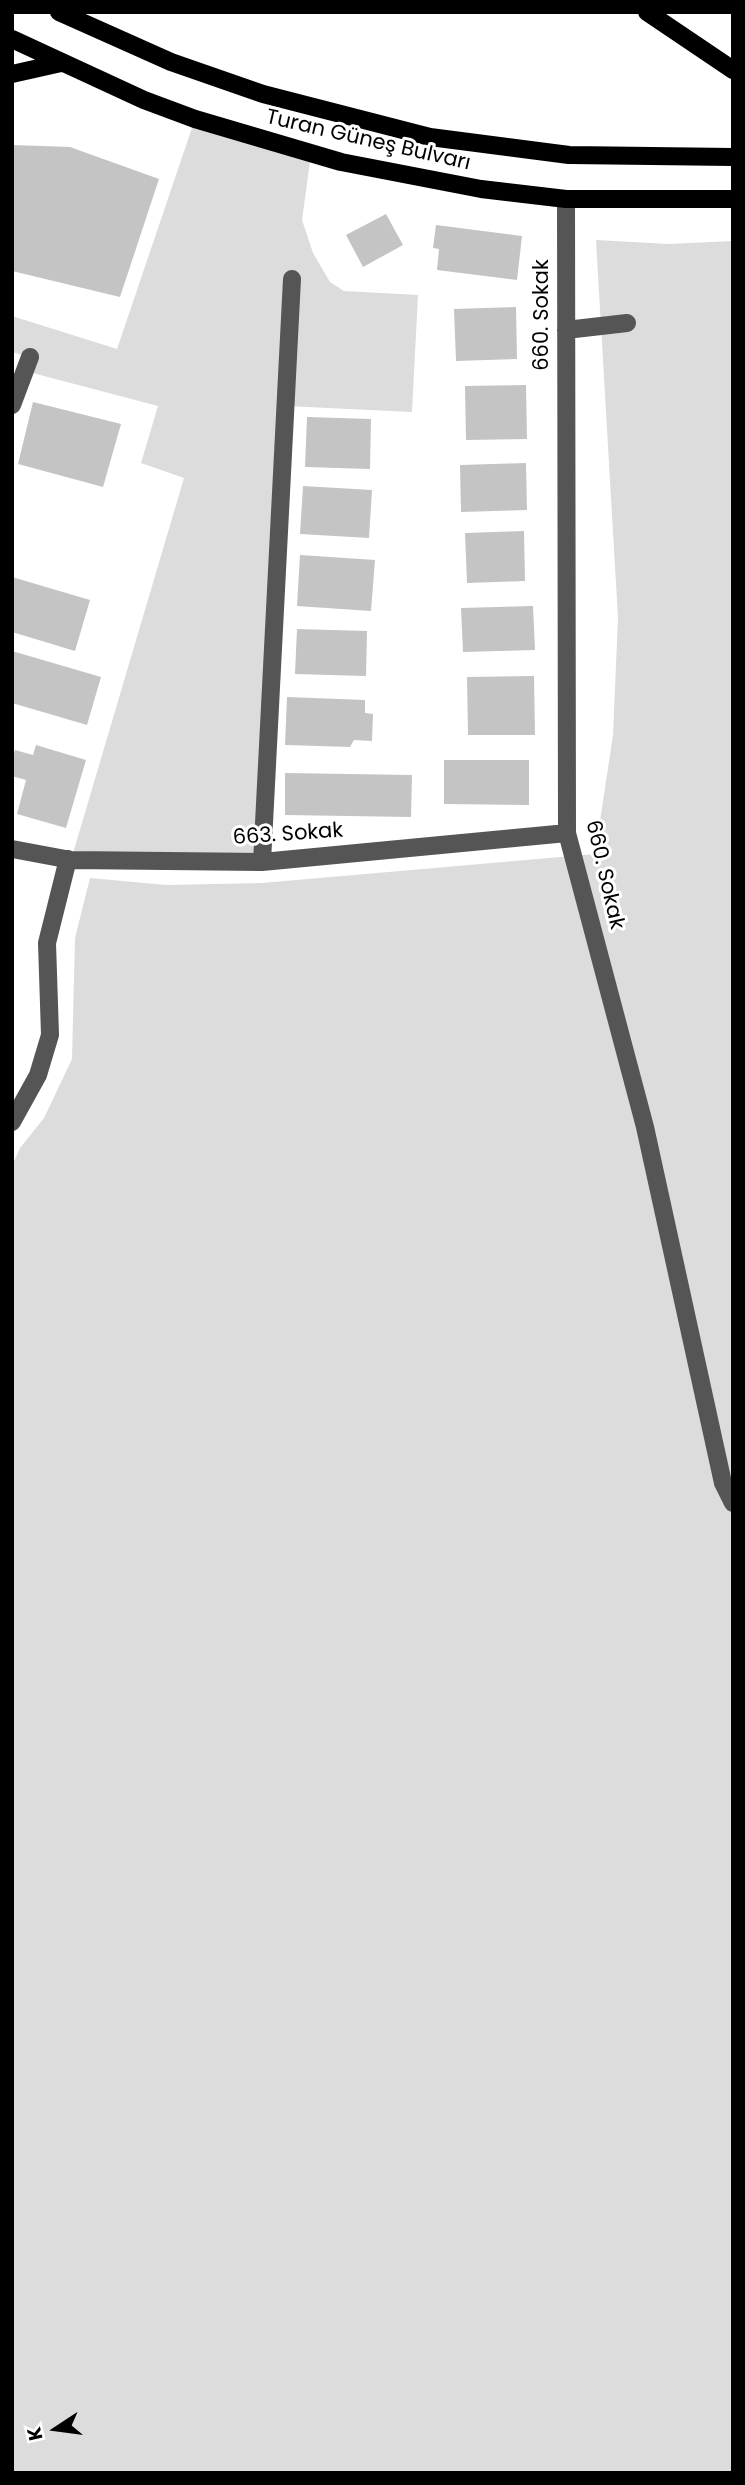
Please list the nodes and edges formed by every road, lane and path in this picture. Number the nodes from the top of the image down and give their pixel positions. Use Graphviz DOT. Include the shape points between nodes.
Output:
graph roads {
  1 [pos="59,12"];
  2 [pos="648,12"];
  3 [pos="12,39"];
  4 [pos="61,63"];
  5 [pos="733,70"];
  6 [pos="12,74"];
  7 [pos="733,157"];
  8 [pos="566,199"];
  9 [pos="733,199"];
  10 [pos="292,279"];
  11 [pos="627,323"];
  12 [pos="566,330"];
  13 [pos="30,357"];
  14 [pos="12,405"];
  15 [pos="567,833"];
  16 [pos="12,849"];
  17 [pos="68,859"];
  18 [pos="262,862"];
  19 [pos="12,1122"];
  20 [pos="733,1503"];
  1 -- 7 [label="main road, Turan Güneş Bulvarı" via="171,62 263,94 430,137 569,155"];
  2 -- 5 [label="main road"];
  3 -- 4 [label="main road, Turan Güneş Bulvarı"];
  4 -- 6 [label="main road"];
  4 -- 8 [label="main road, Turan Güneş Bulvarı" via="195,119 311,154 467,187"];
  8 -- 9 [label="main road, Turan Güneş Bulvarı"];
  8 -- 12 [label="street, 660. Sokak"];
  10 -- 18 [label="street"];
  11 -- 12 [label="street"];
  12 -- 15 [label="street, 660. Sokak"];
  13 -- 14 [label="street"];
  15 -- 18 [label="street, 663. Sokak"];
  15 -- 20 [label="street, 660. Sokak" via="645,1127 723,1483"];
  16 -- 17 [label="street, 663. Sokak"];
  17 -- 18 [label="street, 663. Sokak"];
  17 -- 19 [label="street" via="47,943 50,1035 38,1075"];
}
